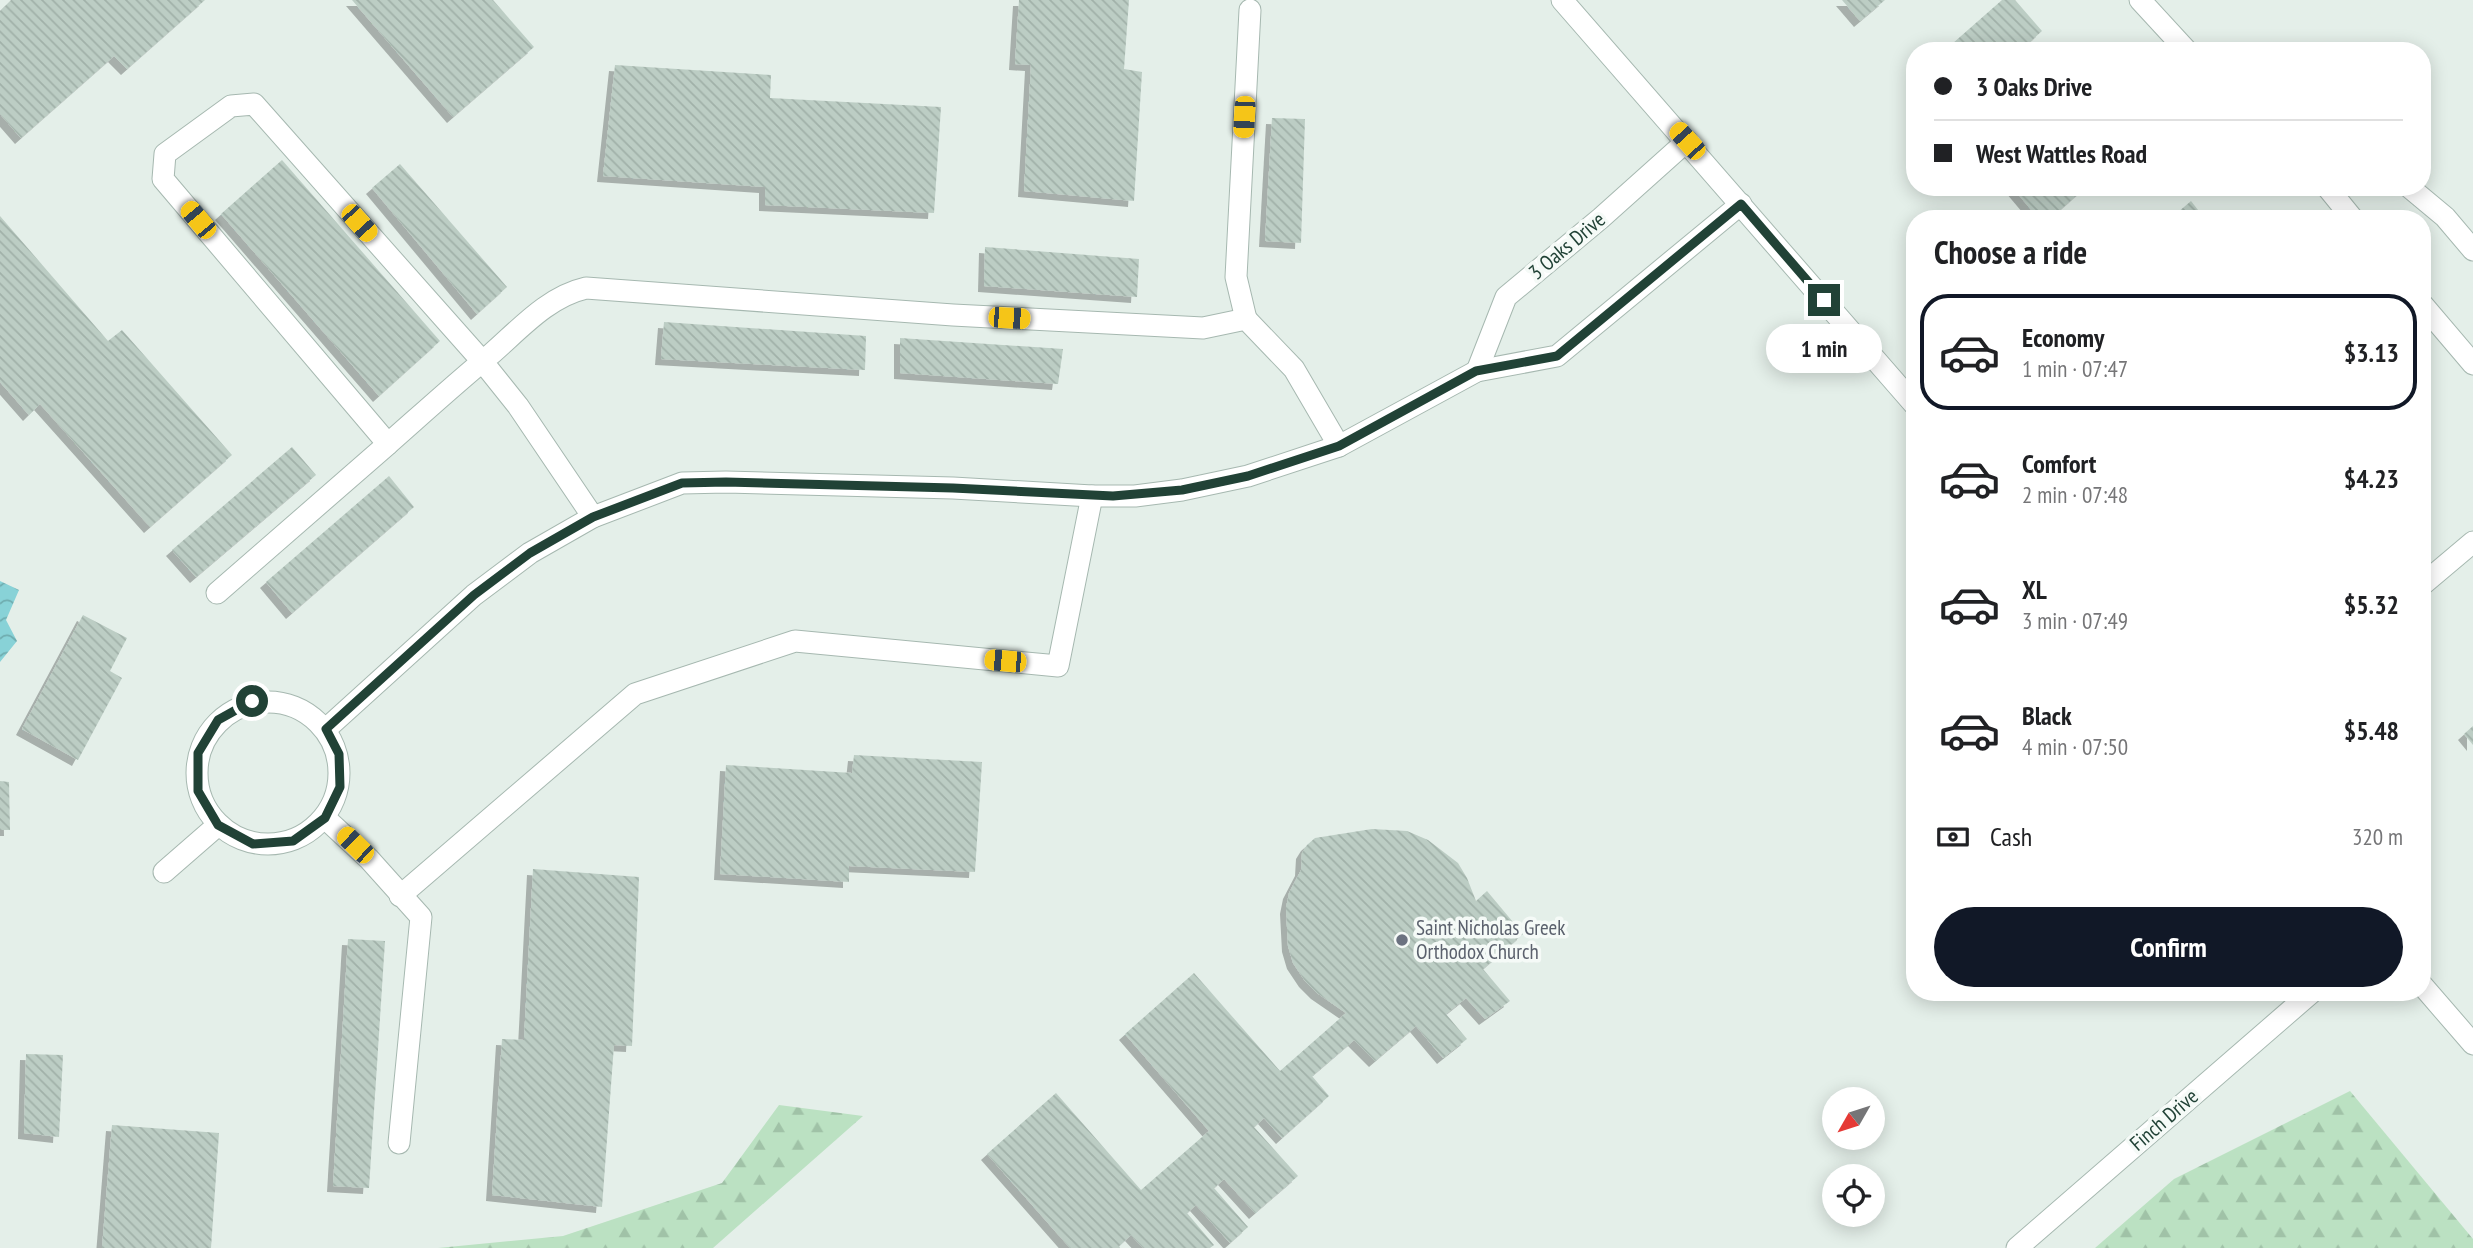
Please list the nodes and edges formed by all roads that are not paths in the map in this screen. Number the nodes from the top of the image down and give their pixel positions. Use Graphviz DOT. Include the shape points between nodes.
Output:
graph roads {
  1 [pos="1562,0"];
  2 [pos="2140,0"];
  3 [pos="1250,10"];
  4 [pos="2179,42"];
  5 [pos="1687,141"];
  6 [pos="2334,196"];
  7 [pos="2420,196"];
  8 [pos="1741,204"];
  9 [pos="2346,210"];
  10 [pos="2473,250"];
  11 [pos="2431,314"];
  12 [pos="1246,319"];
  13 [pos="482,361"];
  14 [pos="2473,363"];
  15 [pos="1476,371"];
  16 [pos="1906,395"];
  17 [pos="388,444"];
  18 [pos="1339,446"];
  19 [pos="1092,496"];
  20 [pos="593,517"];
  21 [pos="2473,542"];
  22 [pos="2431,577"];
  23 [pos="217,593"];
  24 [pos="326,729"];
  25 [pos="325,818"];
  26 [pos="218,825"];
  27 [pos="164,872"];
  28 [pos="400,896"];
  29 [pos="2431,995"];
  30 [pos="2302,1001"];
  31 [pos="2473,1044"];
  32 [pos="399,1143"];
  33 [pos="2017,1248"];
  1 -- 5 [label="street"];
  2 -- 4 [label="street"];
  3 -- 12 [label="street" via="1236,277"];
  5 -- 8 [label="street"];
  5 -- 15 [label="street, 3 Oaks Drive" via="1506,297"];
  6 -- 9 [label="street"];
  7 -- 10 [label="street"];
  8 -- 15 [label="street" via="1557,356"];
  8 -- 16 [label="street"];
  11 -- 14 [label="street"];
  12 -- 13 [label="street" via="1203,328 586,288 549,304"];
  12 -- 18 [label="street" via="1294,369"];
  13 -- 17 [label="street"];
  13 -- 17 [label="street" via="254,104 231,106 165,154 163,179"];
  13 -- 20 [label="street"];
  15 -- 18 [label="street"];
  17 -- 23 [label="street"];
  18 -- 19 [label="street" via="1248,476 1182,490"];
  19 -- 20 [label="street" via="953,488 682,483"];
  19 -- 28 [label="street" via="1058,666 795,641 635,694"];
  20 -- 24 [label="street" via="530,553 474,595"];
  21 -- 22 [label="street"];
  24 -- 25 [label="street" via="339,754 340,787"];
  24 -- 26 [label="street" via="290,703 252,701 218,720 198,753 198,791"];
  25 -- 26 [label="street" via="293,841 253,844"];
  25 -- 28 [label="street"];
  26 -- 27 [label="street"];
  28 -- 32 [label="street" via="421,917"];
  29 -- 31 [label="street"];
  30 -- 33 [label="street, Finch Drive"];
}
